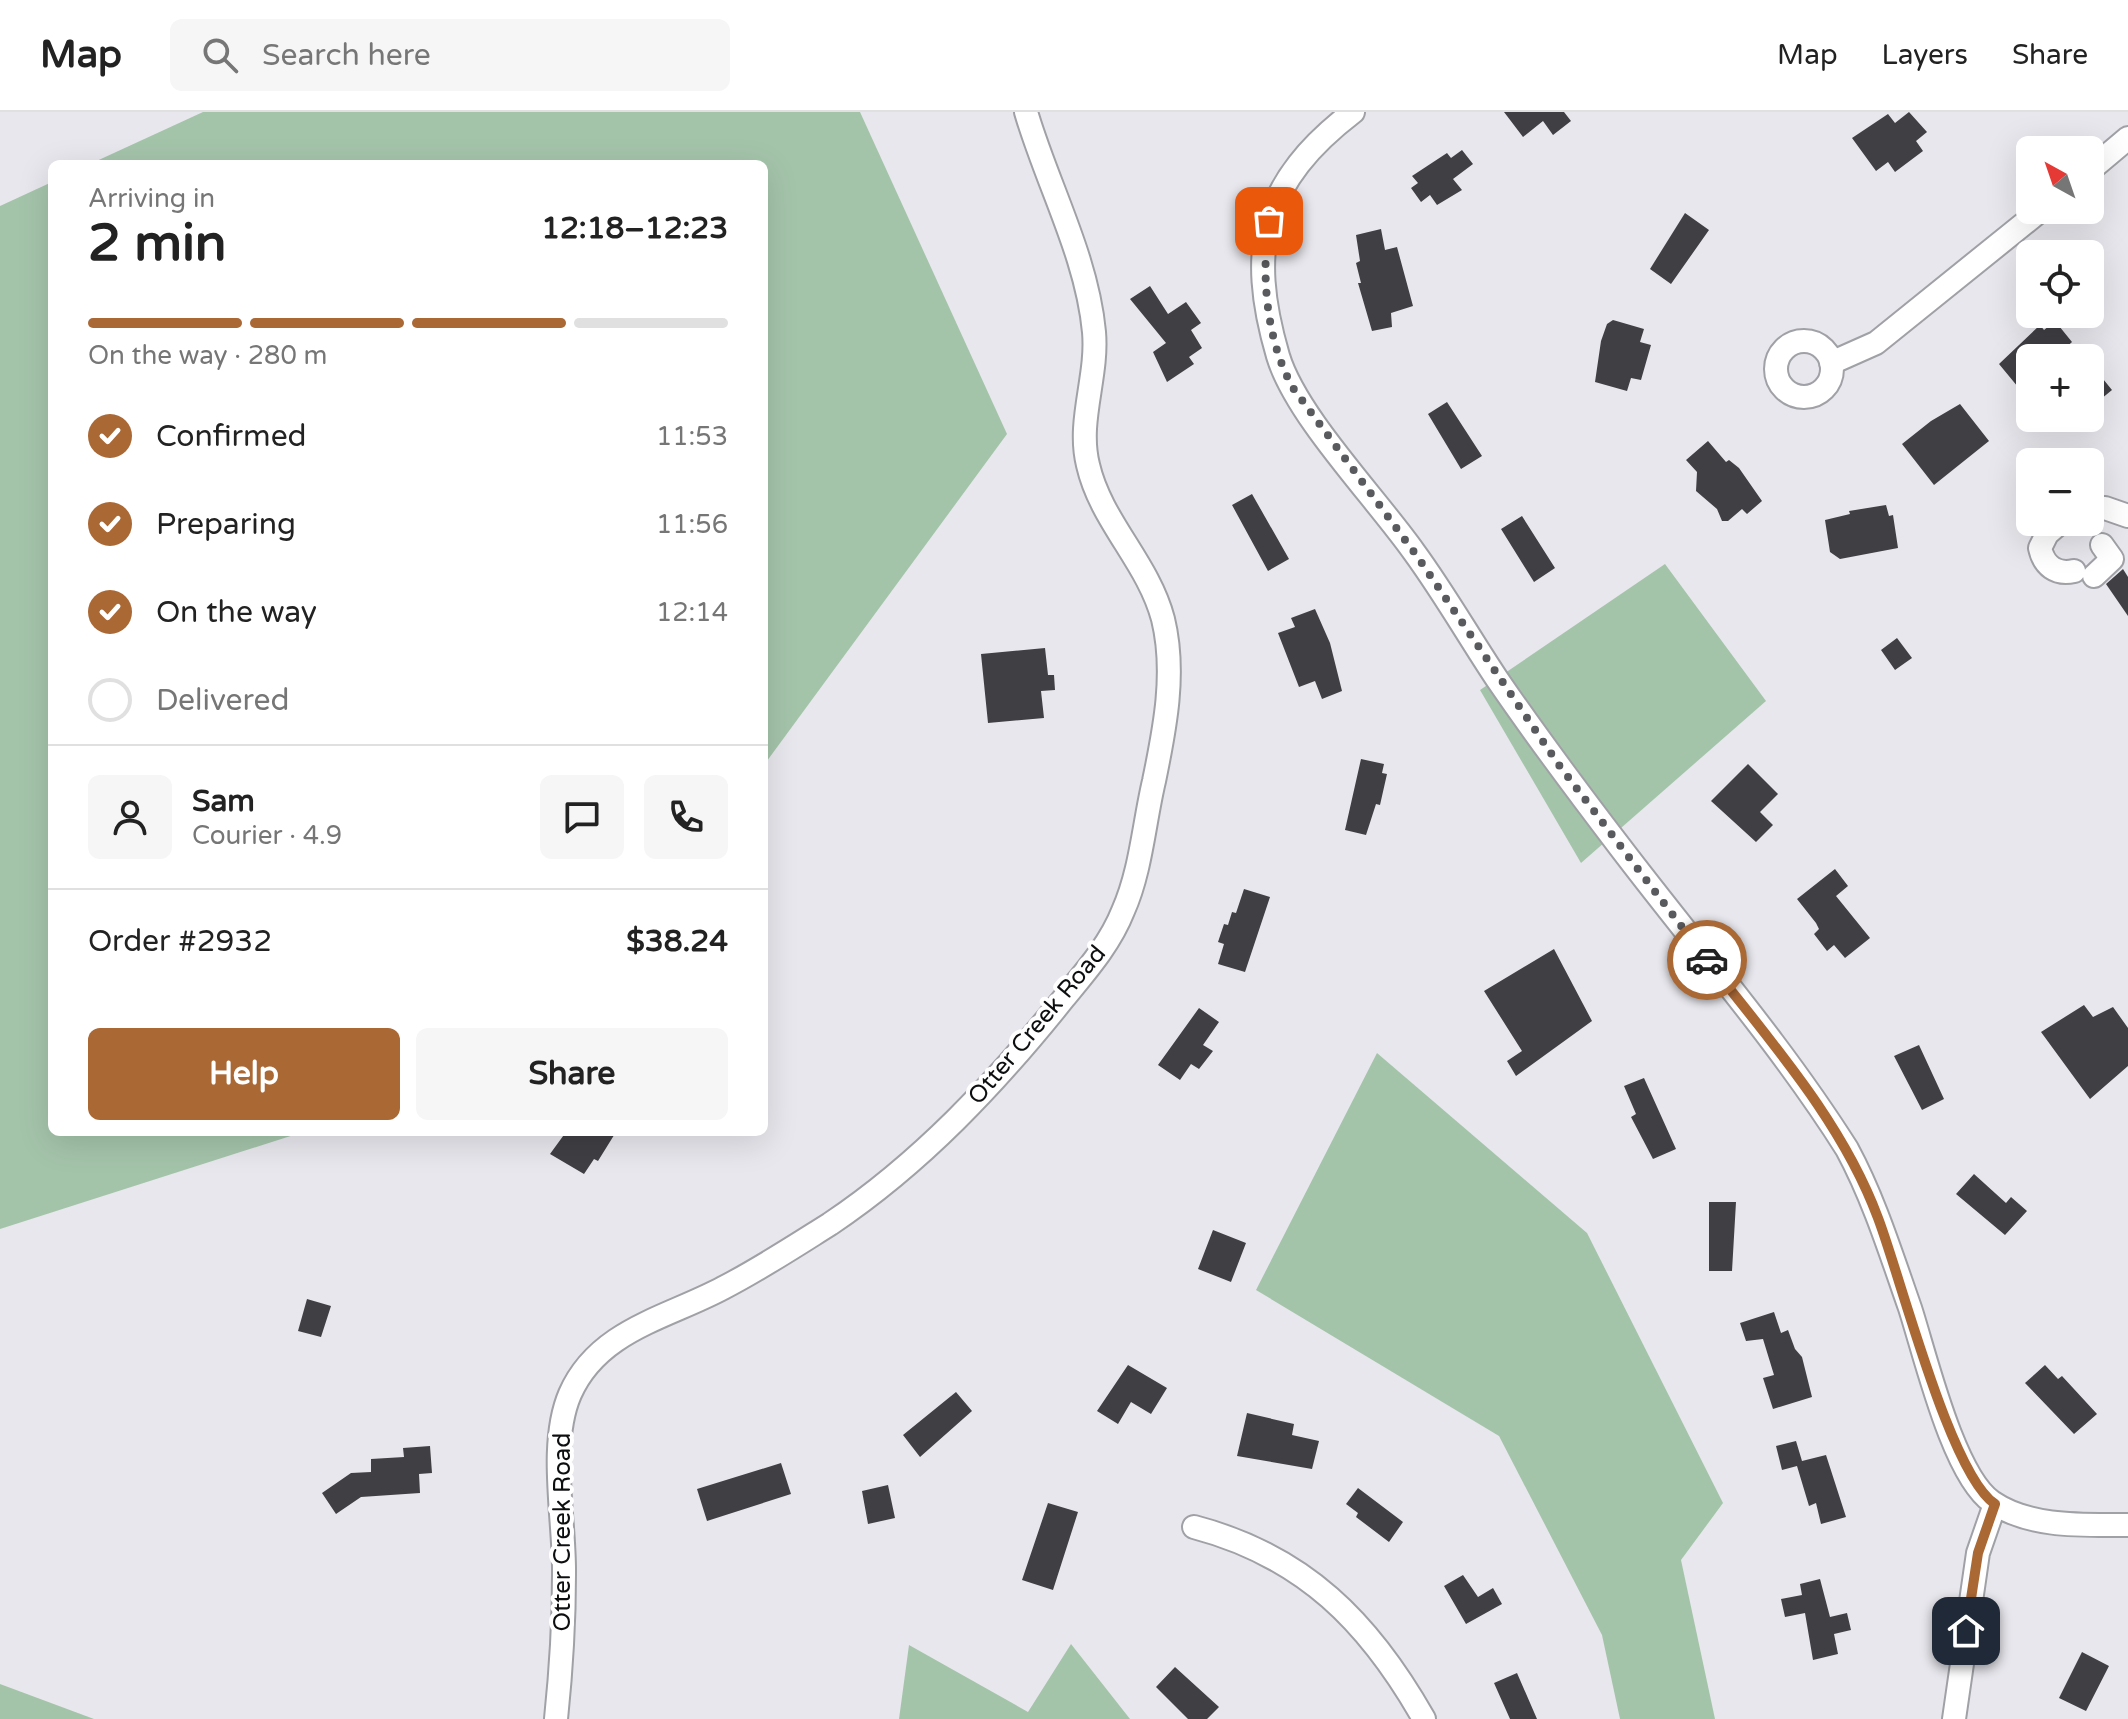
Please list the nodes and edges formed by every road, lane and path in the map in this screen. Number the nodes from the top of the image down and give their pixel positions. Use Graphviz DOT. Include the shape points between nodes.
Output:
graph roads {
  1 [pos="1026,112"];
  2 [pos="1353,112"];
  3 [pos="2128,138"];
  4 [pos="2104,158"];
  5 [pos="2024,224"];
  6 [pos="1831,363"];
  7 [pos="2104,508"];
  8 [pos="2128,516"];
  9 [pos="2047,536"];
  10 [pos="2102,545"];
  11 [pos="1995,1504"];
  12 [pos="2128,1525"];
  13 [pos="1194,1527"];
  14 [pos="556,1719"];
  15 [pos="1424,1719"];
  16 [pos="1954,1719"];
  1 -- 14 [label="street, Otter Creek Road" via="1090,309 1094,359 1083,437 1089,471 1102,507 1153,590 1166,638 1165,720 1132,886 1096,959 1014,1059 902,1169 854,1208 745,1276 627,1331 581,1375 560,1429 564,1575"];
  2 -- 11 [label="street" via="1302,156 1271,212 1267,284 1275,346 1286,376 1559,765 1847,1149 1878,1218 1957,1448 1978,1489"];
  3 -- 4 [label="street"];
  5 -- 6 [label="street" via="1876,343"];
  7 -- 8 [label="street"];
  9 -- 10 [label="street" via="2041,542 2042,556 2052,569 2084,574 2112,559"];
  11 -- 12 [label="street" via="2042,1520"];
  11 -- 16 [label="street" via="1978,1553"];
  13 -- 15 [label="street" via="1265,1553 1329,1595 1380,1650"];
}
